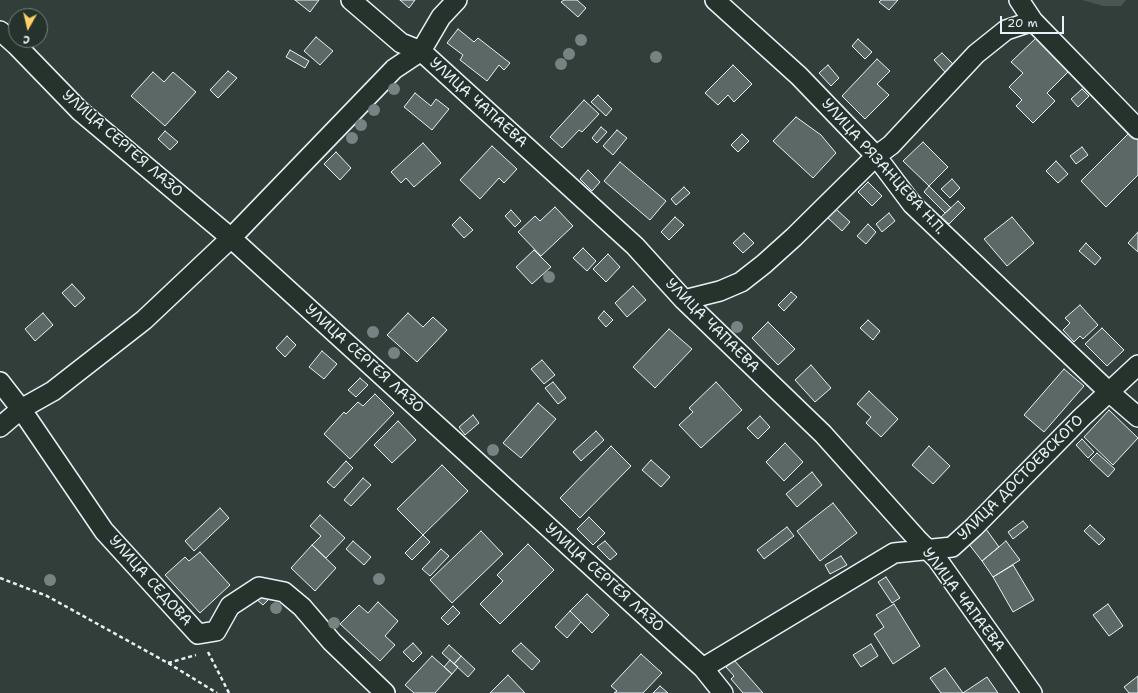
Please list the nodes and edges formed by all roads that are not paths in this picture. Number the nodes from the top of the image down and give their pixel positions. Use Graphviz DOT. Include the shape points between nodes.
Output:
graph roads {
  1 [pos="351,0"];
  2 [pos="457,0"];
  3 [pos="715,0"];
  4 [pos="1019,0"];
  5 [pos="1033,21"];
  6 [pos="0,31"];
  7 [pos="421,51"];
  8 [pos="1138,129"];
  9 [pos="876,156"];
  10 [pos="231,238"];
  11 [pos="684,300"];
  12 [pos="1138,365"];
  13 [pos="0,382"];
  14 [pos="1110,392"];
  15 [pos="22,409"];
  16 [pos="1138,417"];
  17 [pos="0,427"];
  18 [pos="927,549"];
  19 [pos="703,668"];
  20 [pos="385,693"];
  21 [pos="723,693"];
  22 [pos="1032,693"];
  1 -- 7 [label="street, УЛИЦА ЧАПАЕВА" via="401,43"];
  2 -- 7 [label="street" via="442,16"];
  3 -- 9 [label="street, УЛИЦА РЯЗАНЦЕВА Н.П." via="798,76"];
  4 -- 5 [label="street"];
  5 -- 8 [label="street"];
  5 -- 9 [label="street" via="1006,30 976,54 891,145"];
  6 -- 10 [label="street, УЛИЦА СЕРГЕЯ ЛАЗО" via="80,111"];
  7 -- 10 [label="street" via="394,69"];
  7 -- 11 [label="street, УЛИЦА ЧАПАЕВА" via="635,246"];
  9 -- 11 [label="street" via="794,237 741,282 720,291"];
  9 -- 14 [label="street, УЛИЦА РЯЗАНЦЕВА Н.П." via="912,204"];
  10 -- 15 [label="street" via="144,320 53,392"];
  10 -- 19 [label="street, УЛИЦА СЕРГЕЯ ЛАЗО"];
  11 -- 18 [label="street, УЛИЦА ЧАПАЕВА" via="823,434"];
  12 -- 14 [label="street, УЛИЦА ДОСТОЕВСКОГО"];
  13 -- 15 [label="street, УЛИЦА СЕДОВА"];
  14 -- 16 [label="street, УЛИЦА РЯЗАНЦЕВА Н.П."];
  14 -- 18 [label="street, УЛИЦА ДОСТОЕВСКОГО" via="952,547"];
  15 -- 17 [label="street"];
  15 -- 20 [label="street, УЛИЦА СЕДОВА" via="104,531 198,634 216,631 230,606 259,587 284,592 302,607 332,642"];
  18 -- 19 [label="street, УЛИЦА ДОСТОЕВСКОГО" via="894,553"];
  18 -- 22 [label="street, УЛИЦА ЧАПАЕВА" via="937,559"];
  19 -- 21 [label="street, УЛИЦА СЕРГЕЯ ЛАЗО"];
}
